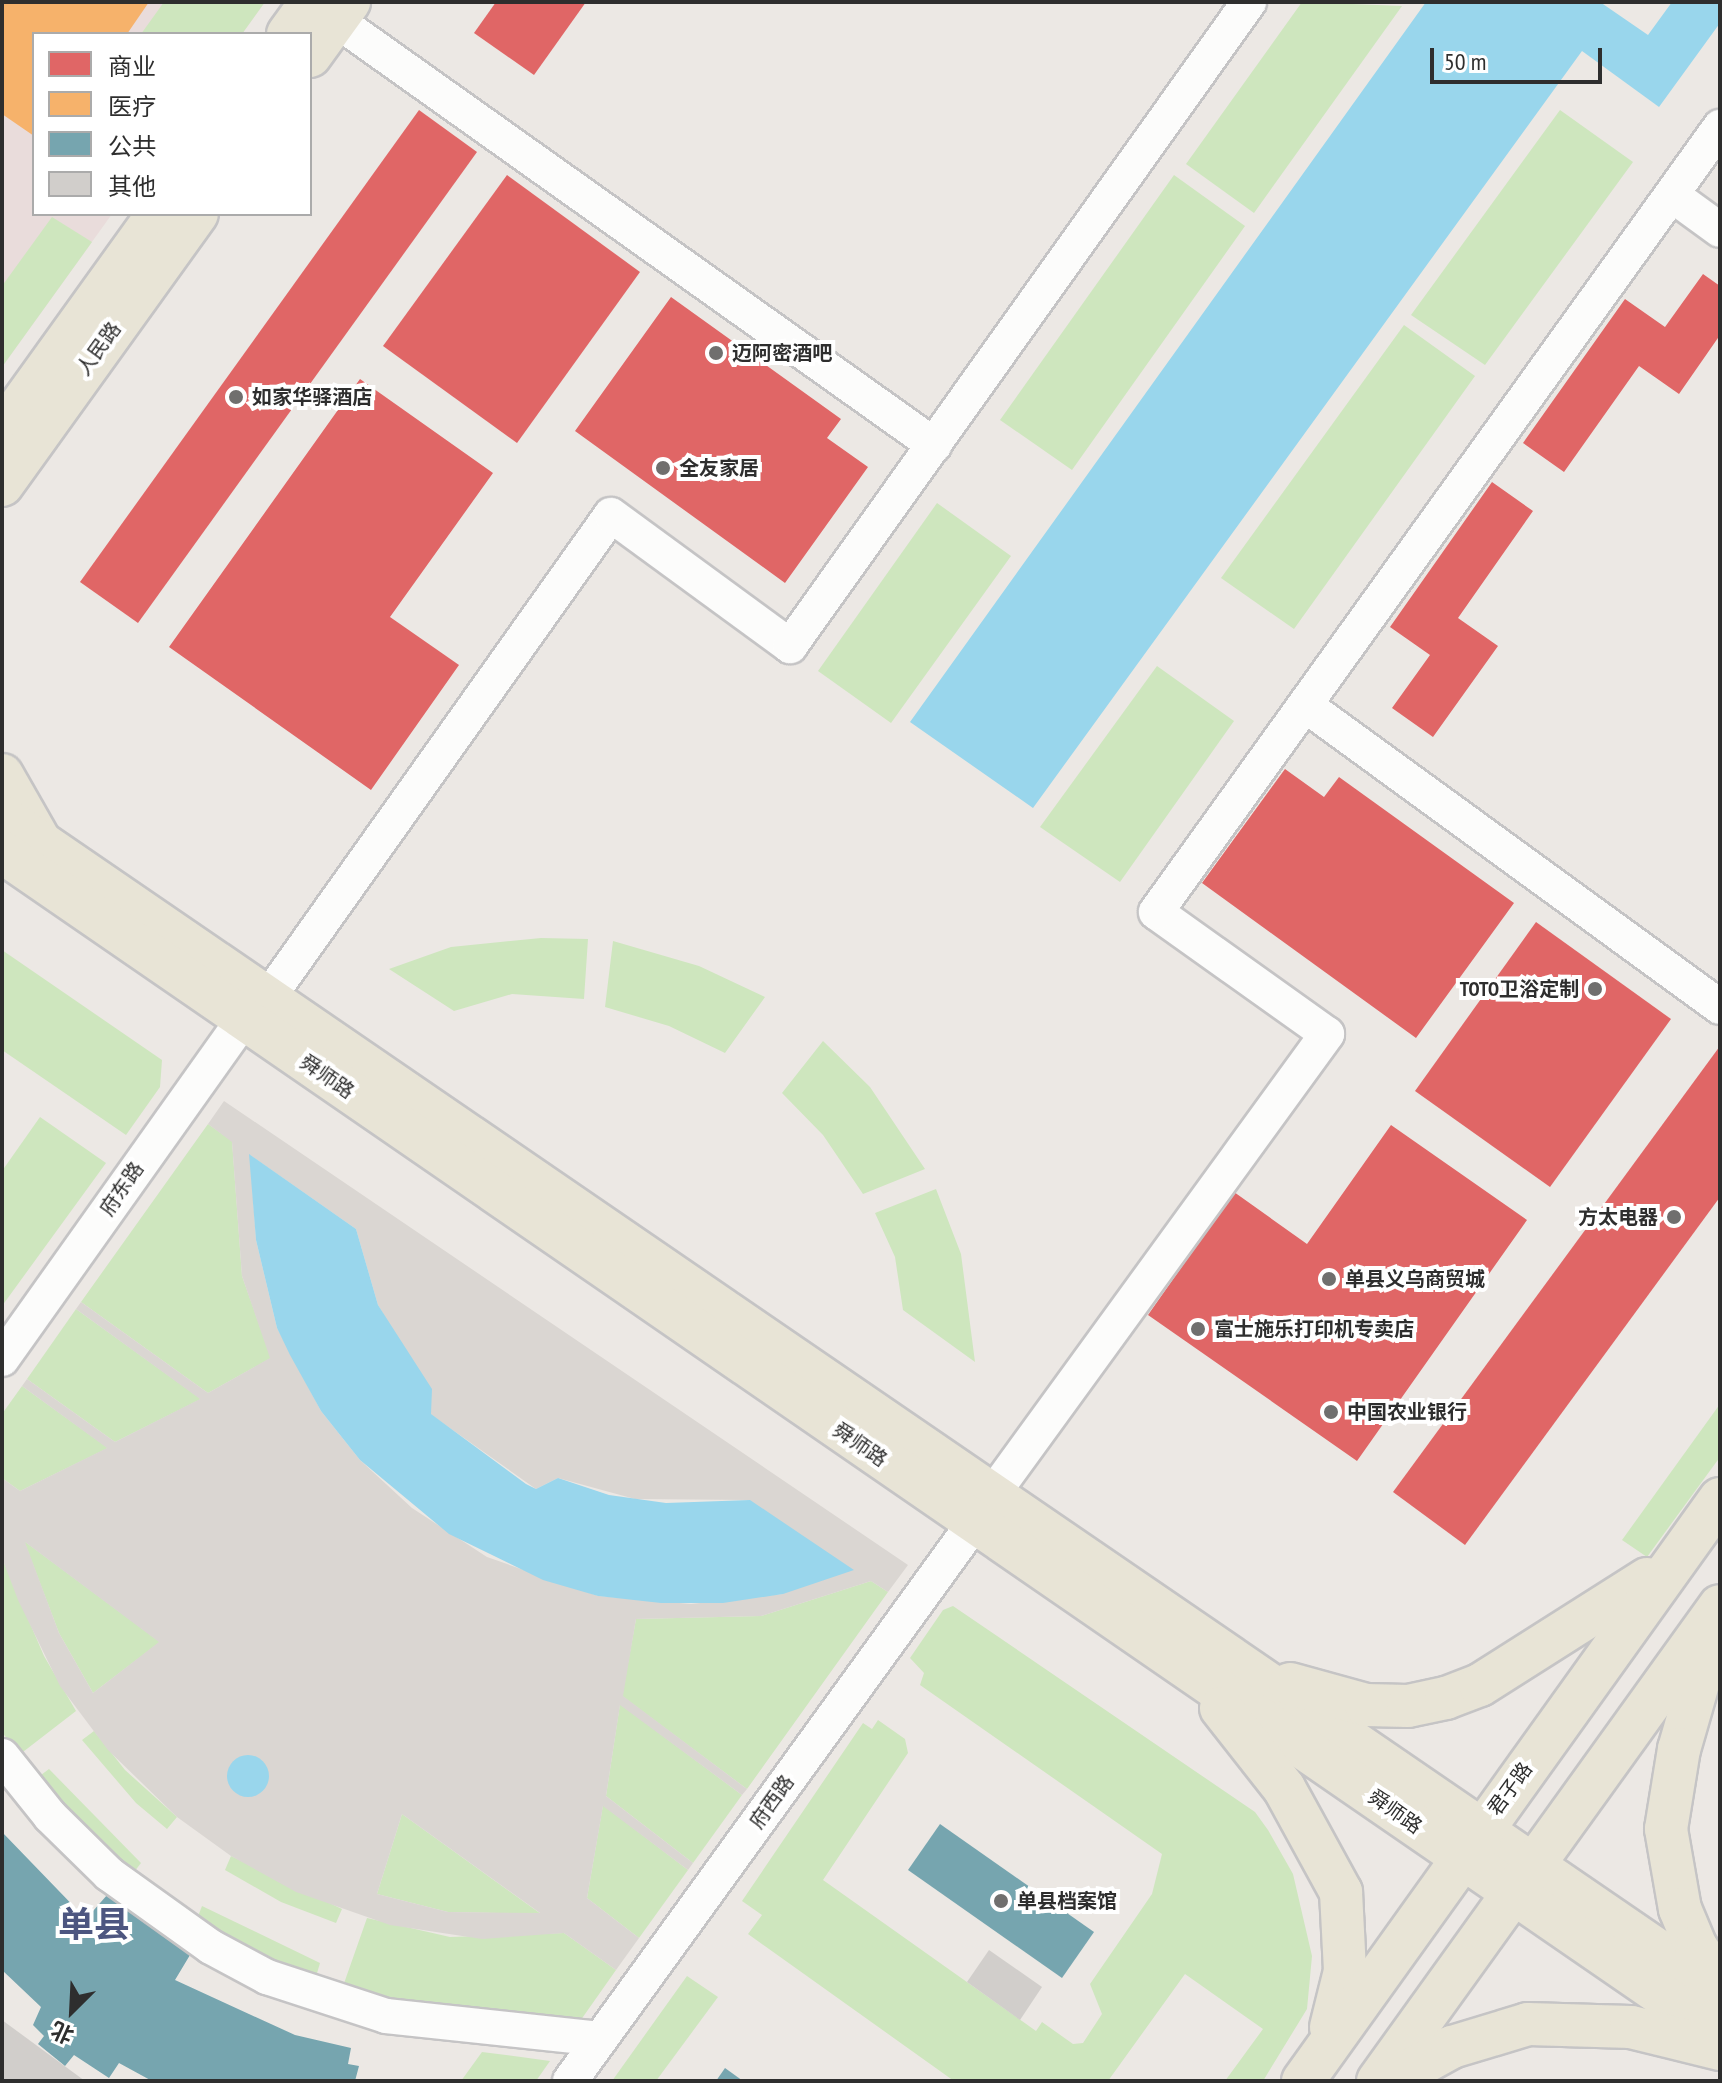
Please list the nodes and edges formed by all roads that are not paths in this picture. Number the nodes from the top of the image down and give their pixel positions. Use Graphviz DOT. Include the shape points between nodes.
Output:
graph roads {
  1 [pos="1249,2"];
  2 [pos="332,8"];
  3 [pos="291,32"];
  4 [pos="312,52"];
  5 [pos="1720,127"];
  6 [pos="1672,195"];
  7 [pos="157,216"];
  8 [pos="196,216"];
  9 [pos="1720,230"];
  10 [pos="2,431"];
  11 [pos="934,445"];
  12 [pos="2,485"];
  13 [pos="1305,705"];
  14 [pos="2,775"];
  15 [pos="2,816"];
  16 [pos="17,856"];
  17 [pos="1720,1007"];
  18 [pos="255,1009"];
  19 [pos="2,1359"];
  20 [pos="1720,1499"];
  21 [pos="983,1509"];
  22 [pos="1682,1551"];
  23 [pos="1720,1606"];
  24 [pos="1720,1617"];
  25 [pos="1230,1658"];
  26 [pos="1176,1662"];
  27 [pos="2,1756"];
  28 [pos="1471,1843"];
  29 [pos="1523,1879"];
  30 [pos="1720,1983"];
  31 [pos="1720,1993"];
  32 [pos="1720,2035"];
  33 [pos="600,2039"];
  34 [pos="1720,2049"];
  35 [pos="1306,2077"];
  36 [pos="570,2081"];
  37 [pos="1378,2081"];
  38 [pos="1390,2081"];
  1 -- 11 [label="street"];
  2 -- 3 [label="main road"];
  2 -- 4 [label="main road"];
  2 -- 11 [label="street"];
  5 -- 6 [label="street"];
  6 -- 9 [label="street"];
  6 -- 13 [label="street"];
  7 -- 10 [label="main road, 人民路"];
  8 -- 12 [label="main road, 人民路"];
  11 -- 18 [label="street, 府东路" via="790,646 611,515"];
  13 -- 17 [label="street"];
  13 -- 21 [label="street, 府西路" via="1156,912 1327,1034"];
  14 -- 16 [label="main road"];
  15 -- 16 [label="main road, 舜师路"];
  16 -- 18 [label="main road, 舜师路"];
  18 -- 19 [label="street, 府东路"];
  18 -- 21 [label="main road, 舜师路"];
  20 -- 22 [label="main road, 君子路"];
  21 -- 25 [label="main road, 舜师路"];
  21 -- 26 [label="main road, 舜师路"];
  21 -- 33 [label="street, 府西路"];
  22 -- 25 [label="main road" via="1596,1616 1480,1685 1446,1698 1408,1706 1366,1705 1326,1697"];
  22 -- 28 [label="main road, 君子路"];
  23 -- 29 [label="main road"];
  24 -- 30 [label="main road" via="1679,1749 1666,1829 1668,1864 1680,1909"];
  25 -- 28 [label="main road, 舜师路"];
  26 -- 28 [label="main road, 舜师路"];
  26 -- 35 [label="main road" via="1235,1722 1284,1788 1341,1892 1346,1930 1341,2002"];
  27 -- 33 [label="street" via="50,1816 109,1874 211,1947 267,1977 386,2016"];
  28 -- 29 [label="main road, 舜师路"];
  28 -- 35 [label="main road, 君子路"];
  29 -- 31 [label="main road, 舜师路"];
  29 -- 32 [label="main road, 舜师路"];
  29 -- 37 [label="main road"];
  33 -- 36 [label="street, 府西路"];
  34 -- 38 [label="main road" via="1631,2027 1528,2024 1452,2047"];
}
